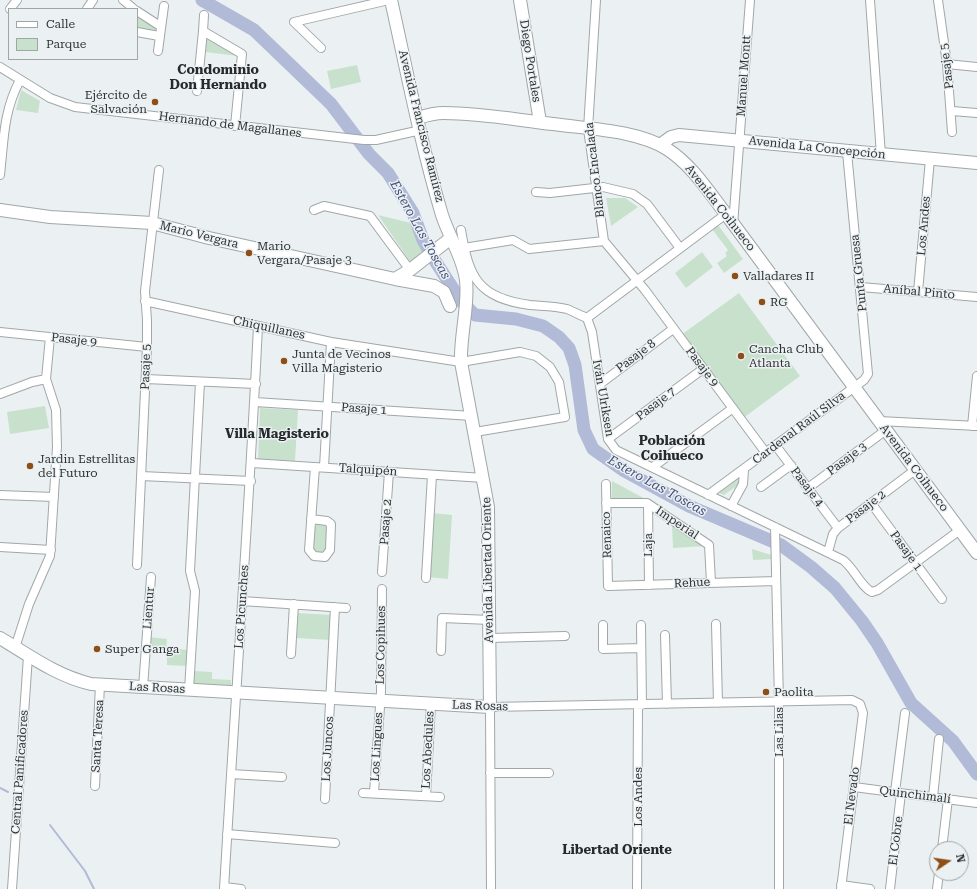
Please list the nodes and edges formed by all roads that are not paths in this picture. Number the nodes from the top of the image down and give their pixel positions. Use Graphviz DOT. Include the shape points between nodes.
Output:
graph roads {
  1 [pos="123,0"];
  2 [pos="390,0"];
  3 [pos="520,0"];
  4 [pos="596,0"];
  5 [pos="750,0"];
  6 [pos="870,0"];
  7 [pos="938,0"];
  8 [pos="164,6"];
  9 [pos="133,8"];
  10 [pos="138,12"];
  11 [pos="204,15"];
  12 [pos="160,26"];
  13 [pos="203,31"];
  14 [pos="138,32"];
  15 [pos="159,36"];
  16 [pos="321,48"];
  17 [pos="158,51"];
  18 [pos="947,64"];
  19 [pos="0,67"];
  20 [pos="977,67"];
  21 [pos="20,80"];
  22 [pos="197,91"];
  23 [pos="952,111"];
  24 [pos="977,113"];
  25 [pos="418,118"];
  26 [pos="540,122"];
  27 [pos="236,126"];
  28 [pos="588,129"];
  29 [pos="421,130"];
  30 [pos="952,132"];
  31 [pos="740,141"];
  32 [pos="660,145"];
  33 [pos="847,152"];
  34 [pos="881,155"];
  35 [pos="930,159"];
  36 [pos="977,163"];
  37 [pos="159,170"];
  38 [pos="0,175"];
  39 [pos="597,187"];
  40 [pos="536,192"];
  41 [pos="0,210"];
  42 [pos="314,210"];
  43 [pos="726,214"];
  44 [pos="152,223"];
  45 [pos="733,225"];
  46 [pos="461,230"];
  47 [pos="604,241"];
  48 [pos="446,242"];
  49 [pos="680,248"];
  50 [pos="460,249"];
  51 [pos="410,270"];
  52 [pos="395,279"];
  53 [pos="636,281"];
  54 [pos="860,287"];
  55 [pos="918,292"];
  56 [pos="977,297"];
  57 [pos="146,301"];
  58 [pos="450,306"];
  59 [pos="587,318"];
  60 [pos="258,326"];
  61 [pos="673,329"];
  62 [pos="0,332"];
  63 [pos="50,337"];
  64 [pos="331,342"];
  65 [pos="147,347"];
  66 [pos="461,362"];
  67 [pos="703,369"];
  68 [pos="977,376"];
  69 [pos="46,379"];
  70 [pos="146,379"];
  71 [pos="200,382"];
  72 [pos="256,384"];
  73 [pos="600,384"];
  74 [pos="854,387"];
  75 [pos="0,394"];
  76 [pos="255,402"];
  77 [pos="327,406"];
  78 [pos="733,408"];
  79 [pos="472,416"];
  80 [pos="882,426"];
  81 [pos="975,426"];
  82 [pos="475,432"];
  83 [pos="608,439"];
  84 [pos="776,446"];
  85 [pos="766,453"];
  86 [pos="252,463"];
  87 [pos="791,465"];
  88 [pos="315,467"];
  89 [pos="324,467"];
  90 [pos="653,467"];
  91 [pos="744,470"];
  92 [pos="916,470"];
  93 [pos="389,472"];
  94 [pos="432,475"];
  95 [pos="141,476"];
  96 [pos="484,478"];
  97 [pos="195,479"];
  98 [pos="251,482"];
  99 [pos="606,484"];
  100 [pos="761,487"];
  101 [pos="808,488"];
  102 [pos="0,495"];
  103 [pos="708,495"];
  104 [pos="54,497"];
  105 [pos="871,503"];
  106 [pos="606,504"];
  107 [pos="648,504"];
  108 [pos="731,506"];
  109 [pos="311,519"];
  110 [pos="775,527"];
  111 [pos="838,528"];
  112 [pos="960,530"];
  113 [pos="0,547"];
  114 [pos="51,550"];
  115 [pos="828,552"];
  116 [pos="977,553"];
  117 [pos="915,563"];
  118 [pos="137,565"];
  119 [pos="382,572"];
  120 [pos="151,577"];
  121 [pos="426,578"];
  122 [pos="776,581"];
  123 [pos="711,582"];
  124 [pos="649,585"];
  125 [pos="608,586"];
  126 [pos="382,589"];
  127 [pos="942,599"];
  128 [pos="242,601"];
  129 [pos="294,604"];
  130 [pos="335,607"];
  131 [pos="346,608"];
  132 [pos="490,620"];
  133 [pos="716,624"];
  134 [pos="603,625"];
  135 [pos="641,625"];
  136 [pos="666,635"];
  137 [pos="564,636"];
  138 [pos="0,638"];
  139 [pos="490,638"];
  140 [pos="16,648"];
  141 [pos="641,648"];
  142 [pos="441,651"];
  143 [pos="291,654"];
  144 [pos="28,656"];
  145 [pos="100,685"];
  146 [pos="143,688"];
  147 [pos="189,690"];
  148 [pos="236,693"];
  149 [pos="330,698"];
  150 [pos="380,701"];
  151 [pos="779,702"];
  152 [pos="718,703"];
  153 [pos="431,704"];
  154 [pos="667,704"];
  155 [pos="860,704"];
  156 [pos="640,705"];
  157 [pos="490,707"];
  158 [pos="905,713"];
  159 [pos="939,739"];
  160 [pos="490,773"];
  161 [pos="549,773"];
  162 [pos="231,774"];
  163 [pos="282,777"];
  164 [pos="95,786"];
  165 [pos="854,787"];
  166 [pos="363,792"];
  167 [pos="374,793"];
  168 [pos="898,793"];
  169 [pos="426,796"];
  170 [pos="440,797"];
  171 [pos="933,797"];
  172 [pos="325,799"];
  173 [pos="948,799"];
  174 [pos="977,803"];
  175 [pos="227,834"];
  176 [pos="943,841"];
  177 [pos="335,843"];
  178 [pos="841,887"];
  179 [pos="224,888"];
  180 [pos="12,889"];
  181 [pos="241,889"];
  182 [pos="491,889"];
  183 [pos="637,889"];
  184 [pos="779,889"];
  185 [pos="870,889"];
  186 [pos="890,889"];
  1 -- 9 [label="street"];
  2 -- 16 [label="street" via="294,22"];
  2 -- 25 [label="main road, Avenida Francisco Ramírez"];
  3 -- 26 [label="main road, Diego Portales"];
  4 -- 28 [label="street, Blanco Encalada"];
  5 -- 31 [label="street, Manuel Montt"];
  6 -- 34 [label="street"];
  7 -- 18 [label="street, Pasaje 5"];
  8 -- 12 [label="street"];
  10 -- 12 [label="street"];
  11 -- 13 [label="street"];
  12 -- 15 [label="street"];
  13 -- 22 [label="street"];
  13 -- 27 [label="street" via="242,54"];
  14 -- 15 [label="street"];
  15 -- 17 [label="street"];
  18 -- 20 [label="street"];
  18 -- 23 [label="street, Pasaje 5"];
  19 -- 21 [label="street, Hernando de Magallanes"];
  21 -- 27 [label="street, Hernando de Magallanes" via="50,98 75,107"];
  21 -- 38 [label="street" via="6,112"];
  23 -- 24 [label="street"];
  23 -- 30 [label="street, Pasaje 5"];
  25 -- 26 [label="main road, Avenida Coihueco" via="444,113"];
  25 -- 29 [label="main road, Avenida Francisco Ramírez"];
  26 -- 28 [label="main road, Avenida Coihueco"];
  27 -- 29 [label="street, Hernando de Magallanes" via="364,140 376,140"];
  28 -- 32 [label="main road, Avenida Coihueco" via="637,136"];
  28 -- 39 [label="street, Blanco Encalada"];
  29 -- 48 [label="main road, Avenida Francisco Ramírez"];
  31 -- 32 [label="main road, Avenida La Concepción" via="679,135"];
  31 -- 33 [label="main road, Avenida La Concepción"];
  31 -- 45 [label="street, Manuel Montt"];
  32 -- 43 [label="main road, Avenida Coihueco" via="687,164"];
  33 -- 34 [label="main road, Avenida La Concepción"];
  33 -- 54 [label="street, Punta Gruesa"];
  34 -- 35 [label="main road, Avenida La Concepción"];
  35 -- 36 [label="main road, Avenida La Concepción"];
  35 -- 55 [label="street, Los Andes"];
  37 -- 44 [label="street, Pasaje 5"];
  39 -- 40 [label="street" via="554,193"];
  39 -- 47 [label="street, Blanco Encalada"];
  39 -- 49 [label="street" via="608,187 643,199"];
  41 -- 44 [label="main road, Mario Vergara" via="50,217"];
  42 -- 51 [label="street" via="324,206 370,216"];
  43 -- 45 [label="main road, Avenida Coihueco"];
  43 -- 49 [label="street"];
  44 -- 52 [label="main road, Mario Vergara"];
  44 -- 57 [label="street, Pasaje 5"];
  45 -- 74 [label="main road, Avenida Coihueco"];
  46 -- 50 [label="street"];
  47 -- 50 [label="street" via="529,249 514,240"];
  47 -- 53 [label="street"];
  48 -- 50 [label="main road, Avenida Francisco Ramírez"];
  48 -- 51 [label="main road"];
  49 -- 53 [label="street"];
  50 -- 59 [label="street" via="476,279 496,297 507,301 566,309"];
  50 -- 66 [label="main road, Avenida Libertad Oriente" via="466,280 466,302 460,342"];
  51 -- 52 [label="main road"];
  52 -- 58 [label="main road, Mario Vergara" via="438,287 446,295"];
  53 -- 59 [label="street"];
  53 -- 61 [label="street, Pasaje 9"];
  54 -- 55 [label="street, Aníbal Pinto"];
  54 -- 74 [label="street, Punta Gruesa" via="869,370 864,380"];
  55 -- 56 [label="street, Aníbal Pinto"];
  57 -- 60 [label="street, Chiquillanes"];
  57 -- 65 [label="street, Pasaje 5"];
  59 -- 73 [label="street, Iván Ulriksen" via="592,332"];
  60 -- 64 [label="street, Chiquillanes"];
  60 -- 72 [label="street, Los Picunches"];
  61 -- 67 [label="street, Pasaje 9"];
  61 -- 73 [label="street, Pasaje 8"];
  62 -- 63 [label="street, Pasaje 9"];
  63 -- 65 [label="street, Pasaje 9"];
  63 -- 69 [label="street"];
  64 -- 66 [label="street, Chiquillanes"];
  64 -- 77 [label="street"];
  65 -- 70 [label="street, Pasaje 5"];
  66 -- 79 [label="main road, Avenida Libertad Oriente"];
  66 -- 82 [label="street, Chiquillanes" via="520,352 536,356 550,367 559,382 565,417"];
  67 -- 78 [label="street, Pasaje 9"];
  67 -- 83 [label="street, Pasaje 7"];
  68 -- 81 [label="street"];
  69 -- 75 [label="street"];
  69 -- 104 [label="street" via="56,410"];
  70 -- 71 [label="street"];
  70 -- 95 [label="street, Pasaje 5"];
  71 -- 72 [label="street"];
  71 -- 97 [label="street"];
  72 -- 76 [label="street, Los Picunches"];
  73 -- 83 [label="street, Iván Ulriksen"];
  74 -- 80 [label="main road, Avenida Coihueco"];
  74 -- 84 [label="street, Cardenal Raúl Silva"];
  76 -- 77 [label="street, Pasaje 1"];
  76 -- 86 [label="street, Los Picunches"];
  77 -- 79 [label="street, Pasaje 1"];
  77 -- 89 [label="street"];
  78 -- 85 [label="street, Pasaje 9"];
  78 -- 90 [label="street"];
  79 -- 82 [label="main road, Avenida Libertad Oriente"];
  80 -- 81 [label="street"];
  80 -- 92 [label="main road, Avenida Coihueco"];
  80 -- 101 [label="street, Pasaje 3"];
  82 -- 96 [label="main road, Avenida Libertad Oriente"];
  83 -- 90 [label="street, Iván Ulriksen" via="616,450"];
  84 -- 85 [label="street, Cardenal Raúl Silva"];
  84 -- 87 [label="street, Pasaje 4"];
  85 -- 91 [label="street, Cardenal Raúl Silva"];
  86 -- 88 [label="street, Talquipén"];
  86 -- 98 [label="street, Los Picunches"];
  87 -- 100 [label="street"];
  87 -- 101 [label="street, Pasaje 4"];
  88 -- 89 [label="street, Talquipén"];
  88 -- 109 [label="street"];
  89 -- 93 [label="street, Talquipén"];
  90 -- 103 [label="street, Iván Ulriksen"];
  91 -- 103 [label="street, Cardenal Raúl Silva"];
  91 -- 108 [label="street, Cardenal Raúl Silva" via="743,484"];
  92 -- 105 [label="street, Pasaje 2"];
  92 -- 112 [label="main road, Avenida Coihueco"];
  93 -- 94 [label="street, Talquipén"];
  93 -- 119 [label="street, Pasaje 2"];
  94 -- 96 [label="street, Talquipén"];
  94 -- 121 [label="street"];
  95 -- 97 [label="street"];
  95 -- 118 [label="street, Pasaje 5"];
  96 -- 132 [label="main road, Avenida Libertad Oriente" via="488,523"];
  97 -- 98 [label="street"];
  97 -- 147 [label="street" via="190,571 195,591"];
  98 -- 128 [label="street, Los Picunches"];
  99 -- 106 [label="street, Renaico"];
  101 -- 111 [label="street, Pasaje 4"];
  102 -- 104 [label="street"];
  103 -- 108 [label="street, Iván Ulriksen"];
  104 -- 114 [label="street"];
  105 -- 111 [label="street, Pasaje 2"];
  105 -- 117 [label="street, Pasaje 1"];
  106 -- 107 [label="street, Imperial"];
  106 -- 125 [label="street, Renaico"];
  107 -- 123 [label="street, Imperial" via="709,544"];
  107 -- 124 [label="street, Laja"];
  108 -- 110 [label="street, Iván Ulriksen"];
  109 -- 109 [label="street" via="331,524 330,550 325,557 316,557 310,551"];
  110 -- 115 [label="street, Iván Ulriksen"];
  110 -- 122 [label="street, Las Lilas"];
  111 -- 115 [label="street, Pasaje 2" via="833,534"];
  112 -- 116 [label="main road, Avenida Coihueco"];
  112 -- 117 [label="street"];
  113 -- 114 [label="street"];
  114 -- 140 [label="street" via="48,563 29,604"];
  115 -- 117 [label="street, Iván Ulriksen" via="848,563 872,592"];
  117 -- 127 [label="street, Pasaje 1"];
  120 -- 146 [label="street, Lientur"];
  122 -- 123 [label="street, Rehue"];
  122 -- 151 [label="street, Las Lilas"];
  123 -- 124 [label="street, Rehue"];
  124 -- 125 [label="street, Rehue"];
  126 -- 150 [label="street, Los Copihues"];
  128 -- 129 [label="street"];
  128 -- 148 [label="street, Los Picunches"];
  129 -- 130 [label="street"];
  129 -- 143 [label="street"];
  130 -- 131 [label="street"];
  130 -- 149 [label="street, Los Juncos"];
  132 -- 139 [label="main road, Avenida Libertad Oriente"];
  132 -- 142 [label="street" via="442,618"];
  133 -- 152 [label="street"];
  134 -- 141 [label="street" via="604,649"];
  135 -- 141 [label="street, Los Andes"];
  136 -- 154 [label="street"];
  137 -- 139 [label="street"];
  138 -- 140 [label="main road, Las Rosas"];
  139 -- 157 [label="main road, Avenida Libertad Oriente"];
  140 -- 144 [label="main road, Las Rosas"];
  141 -- 156 [label="street, Los Andes"];
  144 -- 145 [label="main road, Las Rosas" via="64,676"];
  144 -- 180 [label="street, Central Panificadores"];
  145 -- 146 [label="main road, Las Rosas"];
  145 -- 164 [label="street, Santa Teresa"];
  146 -- 147 [label="main road, Las Rosas"];
  147 -- 148 [label="main road, Las Rosas"];
  148 -- 149 [label="main road, Las Rosas"];
  148 -- 162 [label="street, Los Picunches"];
  149 -- 150 [label="main road, Las Rosas"];
  149 -- 172 [label="street, Los Juncos"];
  150 -- 153 [label="main road, Las Rosas"];
  150 -- 167 [label="street, Los Lingues"];
  151 -- 152 [label="street, Las Rosas"];
  151 -- 155 [label="street, Las Rosas" via="852,700"];
  151 -- 184 [label="street, Las Lilas"];
  152 -- 154 [label="street, Las Rosas"];
  153 -- 157 [label="main road, Las Rosas"];
  153 -- 169 [label="street, Los Abedules"];
  154 -- 156 [label="street, Las Rosas"];
  155 -- 165 [label="street, El Nevado" via="863,713"];
  156 -- 157 [label="street, Las Rosas"];
  156 -- 183 [label="street, Los Andes"];
  157 -- 160 [label="street, Avenida Libertad Oriente"];
  158 -- 168 [label="street, El Cobre"];
  159 -- 171 [label="street"];
  160 -- 161 [label="street"];
  160 -- 182 [label="street, Avenida Libertad Oriente"];
  162 -- 163 [label="street"];
  162 -- 175 [label="street, Los Picunches"];
  165 -- 168 [label="street, Quinchimalí"];
  165 -- 178 [label="street, El Nevado"];
  166 -- 167 [label="street"];
  167 -- 169 [label="street"];
  168 -- 171 [label="street, Quinchimalí"];
  168 -- 186 [label="street, El Cobre"];
  169 -- 170 [label="street"];
  171 -- 173 [label="street, Quinchimalí"];
  173 -- 174 [label="street, Quinchimalí"];
  173 -- 176 [label="street"];
  175 -- 177 [label="street"];
  175 -- 179 [label="street, Los Picunches"];
  178 -- 185 [label="street"];
  179 -- 181 [label="street"];
}
